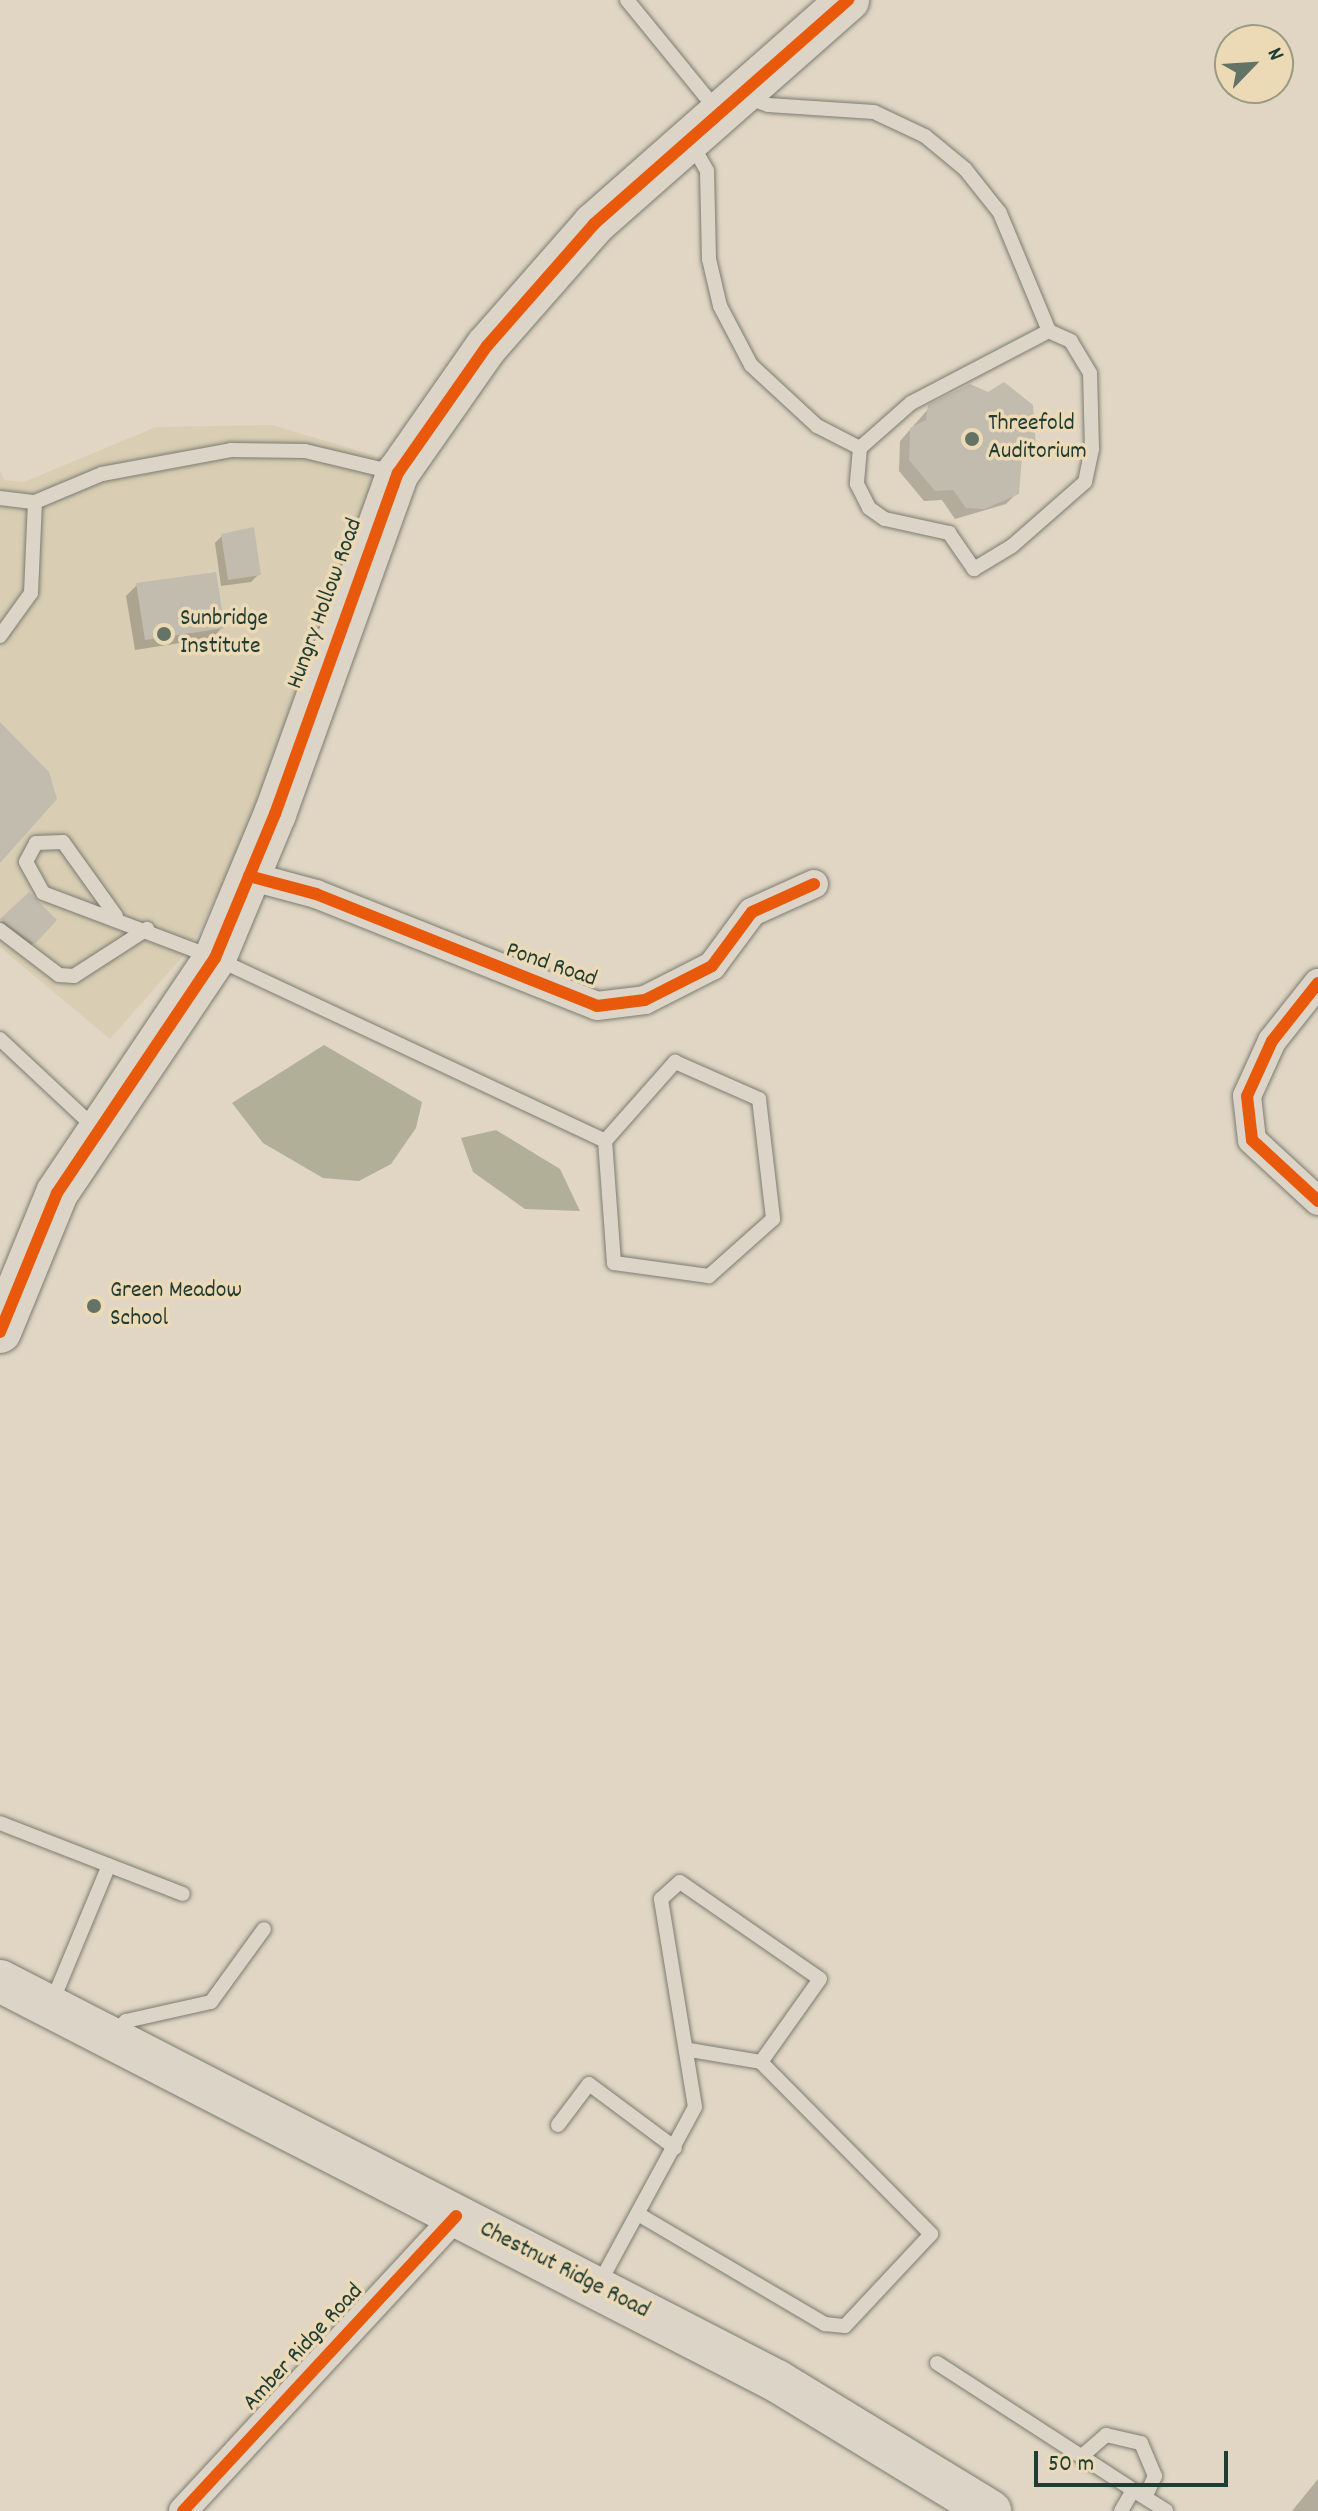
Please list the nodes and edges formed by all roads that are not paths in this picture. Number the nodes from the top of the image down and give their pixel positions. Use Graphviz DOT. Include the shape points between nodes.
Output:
graph roads {
  1 [pos="627,0"];
  2 [pos="848,0"];
  3 [pos="713,113"];
  4 [pos="1049,331"];
  5 [pos="860,448"];
  6 [pos="398,473"];
  7 [pos="0,498"];
  8 [pos="35,502"];
  9 [pos="0,636"];
  10 [pos="249,876"];
  11 [pos="814,884"];
  12 [pos="116,916"];
  13 [pos="147,929"];
  14 [pos="0,930"];
  15 [pos="215,958"];
  16 [pos="1318,983"];
  17 [pos="0,1039"];
  18 [pos="98,1131"];
  19 [pos="605,1141"];
  20 [pos="1318,1201"];
  21 [pos="0,1332"];
  22 [pos="0,1823"];
  23 [pos="109,1865"];
  24 [pos="183,1894"];
  25 [pos="264,1929"];
  26 [pos="0,1981"];
  27 [pos="50,2004"];
  28 [pos="113,2034"];
  29 [pos="690,2050"];
  30 [pos="761,2062"];
  31 [pos="558,2125"];
  32 [pos="675,2148"];
  33 [pos="638,2214"];
  34 [pos="456,2216"];
  35 [pos="597,2287"];
  36 [pos="937,2363"];
  37 [pos="1082,2456"];
  38 [pos="1139,2494"];
  39 [pos="183,2511"];
  40 [pos="990,2511"];
  41 [pos="1121,2511"];
  42 [pos="1166,2511"];
  1 -- 3 [label="lane"];
  2 -- 3 [label="street, Hungry Hollow Road"];
  3 -- 4 [label="lane" via="768,105 874,112 925,136 965,169 1000,213"];
  3 -- 5 [label="lane" via="707,171 709,259 720,306 751,365 817,426"];
  3 -- 6 [label="street, Hungry Hollow Road" via="594,224 487,346"];
  4 -- 5 [label="lane" via="911,403"];
  4 -- 5 [label="lane" via="1071,341 1090,373 1092,449 1085,482 1012,546 974,569 949,533 885,519 869,508 857,484"];
  6 -- 8 [label="lane" via="305,451 231,450 102,474"];
  6 -- 10 [label="street, Hungry Hollow Road"];
  7 -- 8 [label="lane"];
  8 -- 9 [label="lane" via="31,593"];
  10 -- 11 [label="street, Pond Road" via="316,894 597,1006 645,1000 712,966 752,912"];
  10 -- 15 [label="street, Hungry Hollow Road"];
  12 -- 12 [label="lane" via="63,842 36,843 26,862 43,893"];
  12 -- 13 [label="lane"];
  13 -- 14 [label="lane" via="74,976 59,975"];
  13 -- 15 [label="lane"];
  15 -- 18 [label="street, Hungry Hollow Road"];
  15 -- 19 [label="lane"];
  16 -- 20 [label="street" via="1272,1041 1247,1096 1252,1140"];
  17 -- 18 [label="lane"];
  18 -- 21 [label="street, Hungry Hollow Road" via="57,1193"];
  19 -- 19 [label="lane" via="675,1062 759,1099 773,1219 709,1276 614,1263"];
  22 -- 23 [label="lane"];
  23 -- 24 [label="lane"];
  23 -- 27 [label="lane"];
  25 -- 28 [label="lane" via="211,2002 126,2021"];
  26 -- 27 [label="street, Chestnut Ridge Road"];
  27 -- 28 [label="street, Chestnut Ridge Road"];
  28 -- 34 [label="street, Chestnut Ridge Road"];
  29 -- 30 [label="lane"];
  29 -- 30 [label="lane" via="661,1899 680,1882 820,1979"];
  29 -- 32 [label="lane" via="695,2107"];
  30 -- 33 [label="lane" via="931,2234 845,2326 825,2324"];
  31 -- 32 [label="lane" via="589,2084"];
  32 -- 33 [label="lane"];
  33 -- 35 [label="lane"];
  34 -- 35 [label="street, Chestnut Ridge Road"];
  34 -- 39 [label="street, Amber Ridge Road"];
  35 -- 40 [label="street, Chestnut Ridge Road" via="816,2402"];
  36 -- 37 [label="lane"];
  37 -- 38 [label="lane"];
  37 -- 38 [label="lane" via="1106,2435 1141,2443 1155,2476"];
  38 -- 41 [label="lane"];
  38 -- 42 [label="lane"];
}
